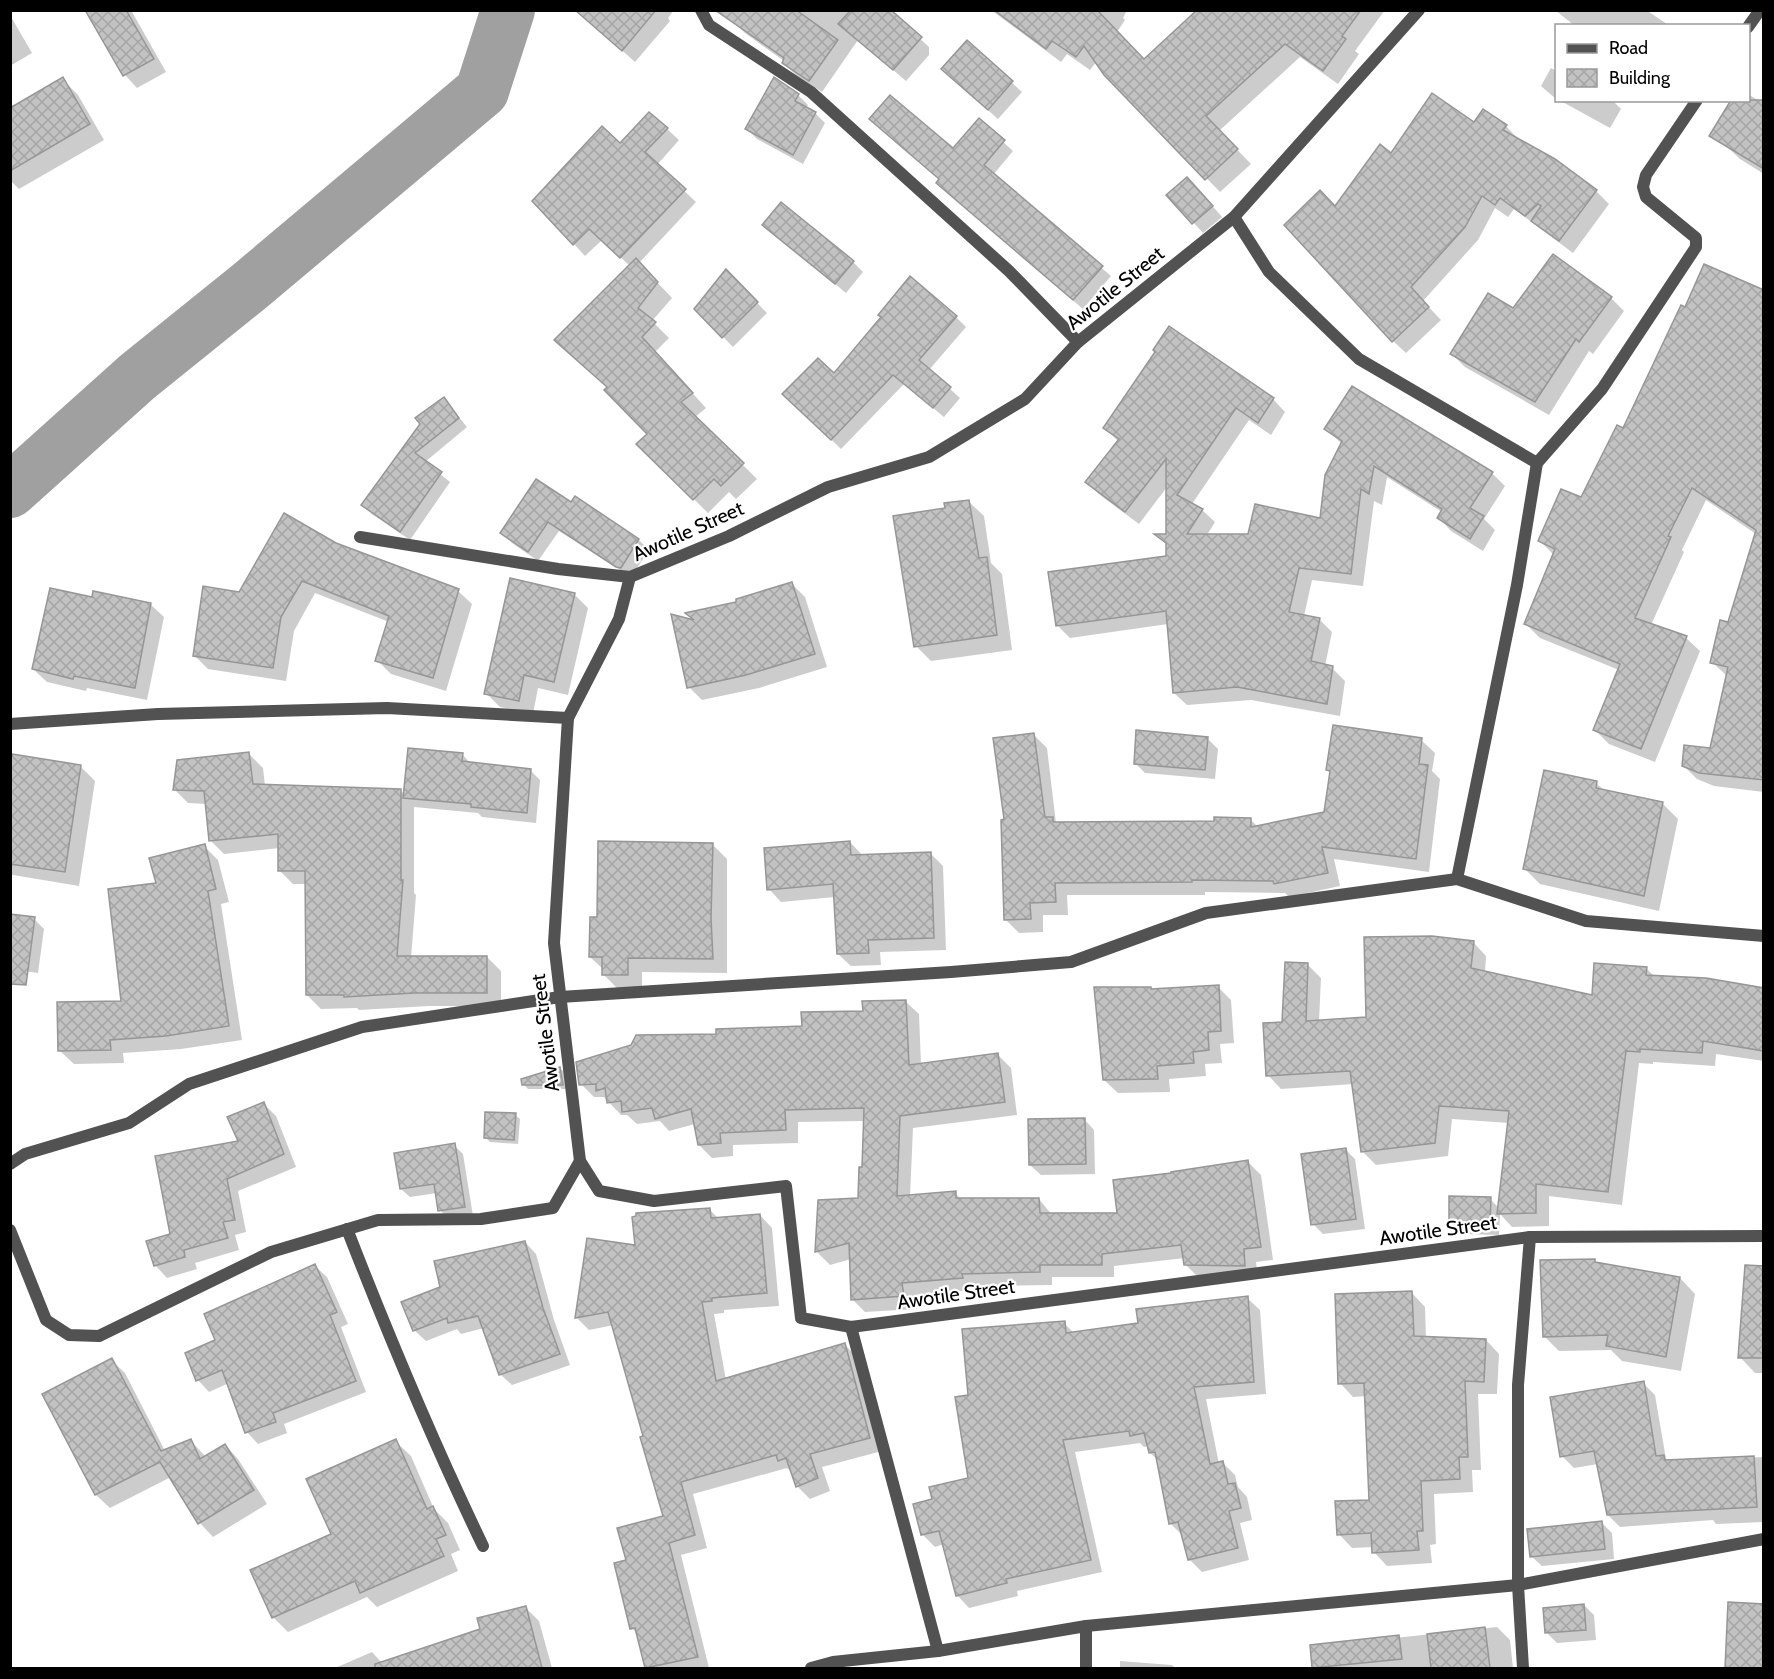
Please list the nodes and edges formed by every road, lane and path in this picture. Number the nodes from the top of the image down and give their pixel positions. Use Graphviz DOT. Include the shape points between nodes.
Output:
graph roads {
  1 [pos="701,10"];
  2 [pos="1419,10"];
  3 [pos="1760,10"];
  4 [pos="1750,25"];
  5 [pos="1696,102"];
  6 [pos="1234,217"];
  7 [pos="1078,342"];
  8 [pos="1537,463"];
  9 [pos="360,537"];
  10 [pos="630,577"];
  11 [pos="568,718"];
  12 [pos="10,724"];
  13 [pos="1457,879"];
  14 [pos="1764,936"];
  15 [pos="560,997"];
  16 [pos="580,1161"];
  17 [pos="10,1164"];
  18 [pos="347,1229"];
  19 [pos="10,1230"];
  20 [pos="1764,1236"];
  21 [pos="1530,1238"];
  22 [pos="851,1328"];
  23 [pos="1764,1539"];
  24 [pos="483,1546"];
  25 [pos="1518,1585"];
  26 [pos="1086,1626"];
  27 [pos="938,1651"];
  28 [pos="811,1668"];
  29 [pos="1086,1668"];
  30 [pos="1523,1668"];
  1 -- 7 [label="street" via="709,25 811,93 1009,271"];
  2 -- 6 [label="street, Awotile Street"];
  3 -- 4 [label="street"];
  5 -- 8 [label="street" via="1646,174 1643,187 1646,197 1696,238 1696,247 1602,389"];
  6 -- 7 [label="street, Awotile Street"];
  6 -- 8 [label="street" via="1269,272 1359,359"];
  7 -- 10 [label="street, Awotile Street" via="1025,399 929,457 828,487 729,536"];
  8 -- 13 [label="street" via="1517,585"];
  9 -- 10 [label="street"];
  10 -- 11 [label="street, Awotile Street" via="619,619"];
  11 -- 12 [label="street" via="387,708 158,714"];
  11 -- 15 [label="street, Awotile Street" via="554,943"];
  13 -- 14 [label="street" via="1586,921"];
  13 -- 15 [label="street" via="1206,913 1071,962"];
  15 -- 16 [label="street, Awotile Street"];
  15 -- 17 [label="street" via="362,1028 189,1084 129,1123 25,1154"];
  16 -- 18 [label="street" via="553,1208 481,1219 378,1220"];
  16 -- 22 [label="street, Awotile Street" via="599,1191 654,1201 786,1186 801,1318"];
  18 -- 19 [label="street" via="271,1252 99,1336 69,1335 46,1320"];
  18 -- 24 [label="street" via="440,1457"];
  20 -- 21 [label="street, Awotile Street"];
  21 -- 22 [label="street, Awotile Street"];
  21 -- 25 [label="street" via="1518,1385"];
  22 -- 27 [label="street"];
  23 -- 25 [label="street"];
  25 -- 26 [label="street"];
  25 -- 30 [label="street"];
  26 -- 27 [label="street"];
  26 -- 29 [label="street"];
  27 -- 28 [label="street" via="833,1662"];
}
